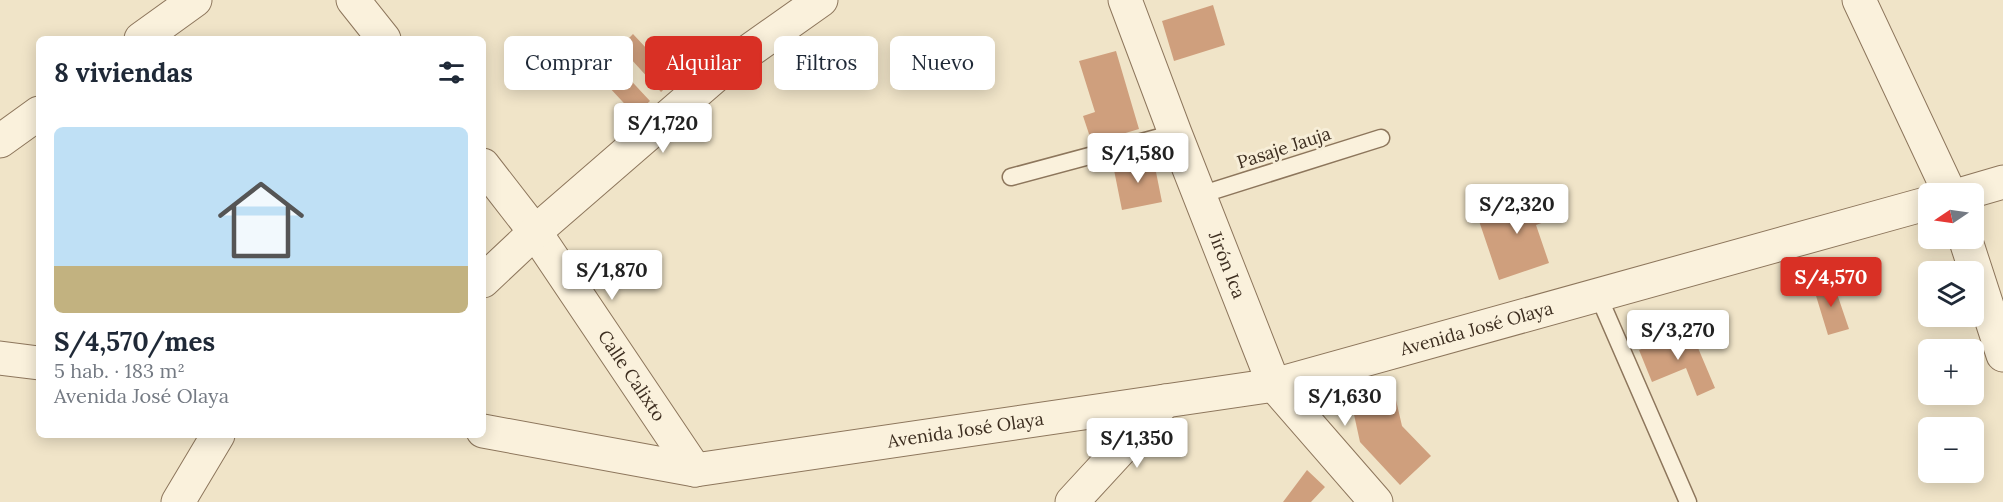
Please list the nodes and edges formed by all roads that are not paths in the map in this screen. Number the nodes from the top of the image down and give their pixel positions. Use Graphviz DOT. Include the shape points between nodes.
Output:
graph roads {
  1 [pos="195,0"];
  2 [pos="354,0"];
  3 [pos="821,0"];
  4 [pos="1125,0"];
  5 [pos="1859,0"];
  6 [pos="145,36"];
  7 [pos="382,36"];
  8 [pos="36,115"];
  9 [pos="1174,133"];
  10 [pos="1381,138"];
  11 [pos="0,141"];
  12 [pos="486,169"];
  13 [pos="1011,177"];
  14 [pos="2003,182"];
  15 [pos="1945,183"];
  16 [pos="1984,188"];
  17 [pos="1200,195"];
  18 [pos="1918,206"];
  19 [pos="535,232"];
  20 [pos="1969,249"];
  21 [pos="486,278"];
  22 [pos="1598,295"];
  23 [pos="2003,355"];
  24 [pos="0,358"];
  25 [pos="36,363"];
  26 [pos="1274,385"];
  27 [pos="1165,401"];
  28 [pos="486,432"];
  29 [pos="216,438"];
  30 [pos="695,470"];
  31 [pos="178,502"];
  32 [pos="1072,502"];
  33 [pos="1376,502"];
  34 [pos="1688,502"];
  1 -- 6 [label="street"];
  2 -- 7 [label="street"];
  3 -- 19 [label="street" via="722,69"];
  4 -- 9 [label="street, Jirón Ica"];
  5 -- 15 [label="street"];
  8 -- 11 [label="street"];
  9 -- 13 [label="lane"];
  9 -- 17 [label="street, Jirón Ica"];
  10 -- 17 [label="lane, Pasaje Jauja"];
  12 -- 19 [label="street, Calle Calixto"];
  14 -- 16 [label="street"];
  17 -- 26 [label="street, Jirón Ica"];
  18 -- 22 [label="street, Avenida José Olaya"];
  19 -- 21 [label="street"];
  19 -- 30 [label="street, Calle Calixto"];
  20 -- 23 [label="street"];
  22 -- 26 [label="street, Avenida José Olaya"];
  22 -- 34 [label="lane"];
  24 -- 25 [label="street"];
  26 -- 27 [label="street, Avenida José Olaya"];
  26 -- 33 [label="street, Jirón Ica"];
  27 -- 30 [label="street, Avenida José Olaya"];
  27 -- 32 [label="street"];
  28 -- 30 [label="street, Avenida José Olaya"];
  29 -- 31 [label="street"];
}
